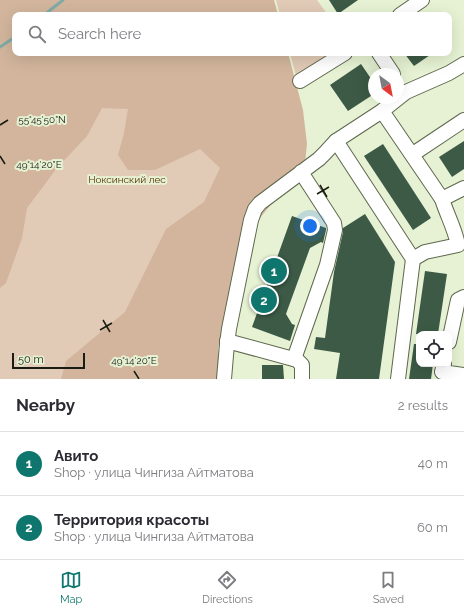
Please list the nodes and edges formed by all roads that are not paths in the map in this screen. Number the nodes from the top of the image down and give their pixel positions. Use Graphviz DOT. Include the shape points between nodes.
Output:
graph roads {
  1 [pos="422,0"];
  2 [pos="404,12"];
  3 [pos="340,56"];
  4 [pos="381,56"];
  5 [pos="464,64"];
  6 [pos="389,68"];
  7 [pos="300,82"];
  8 [pos="404,85"];
  9 [pos="388,104"];
  10 [pos="382,111"];
  11 [pos="464,120"];
  12 [pos="336,141"];
  13 [pos="413,154"];
  14 [pos="301,172"];
  15 [pos="464,188"];
  16 [pos="442,199"];
  17 [pos="462,247"];
  18 [pos="413,259"];
  19 [pos="464,297"];
  20 [pos="451,331"];
  21 [pos="227,341"];
  22 [pos="294,359"];
  23 [pos="443,367"];
  24 [pos="464,374"];
  25 [pos="224,379"];
  26 [pos="302,379"];
  27 [pos="398,379"];
  1 -- 2 [label="street"];
  3 -- 7 [label="street"];
  4 -- 6 [label="street"];
  5 -- 8 [label="street" via="449,73"];
  9 -- 10 [label="street"];
  10 -- 12 [label="street"];
  10 -- 13 [label="street"];
  11 -- 13 [label="street"];
  12 -- 14 [label="street" via="323,156"];
  12 -- 18 [label="street"];
  13 -- 16 [label="street"];
  14 -- 21 [label="street" via="255,209"];
  14 -- 22 [label="street" via="336,228 327,265"];
  15 -- 16 [label="street"];
  16 -- 17 [label="street"];
  17 -- 18 [label="street" via="425,252"];
  18 -- 27 [label="street"];
  19 -- 20 [label="street" via="458,300"];
  21 -- 22 [label="street"];
  21 -- 25 [label="street"];
  22 -- 26 [label="street" via="302,365"];
  23 -- 24 [label="street" via="442,372"];
}
